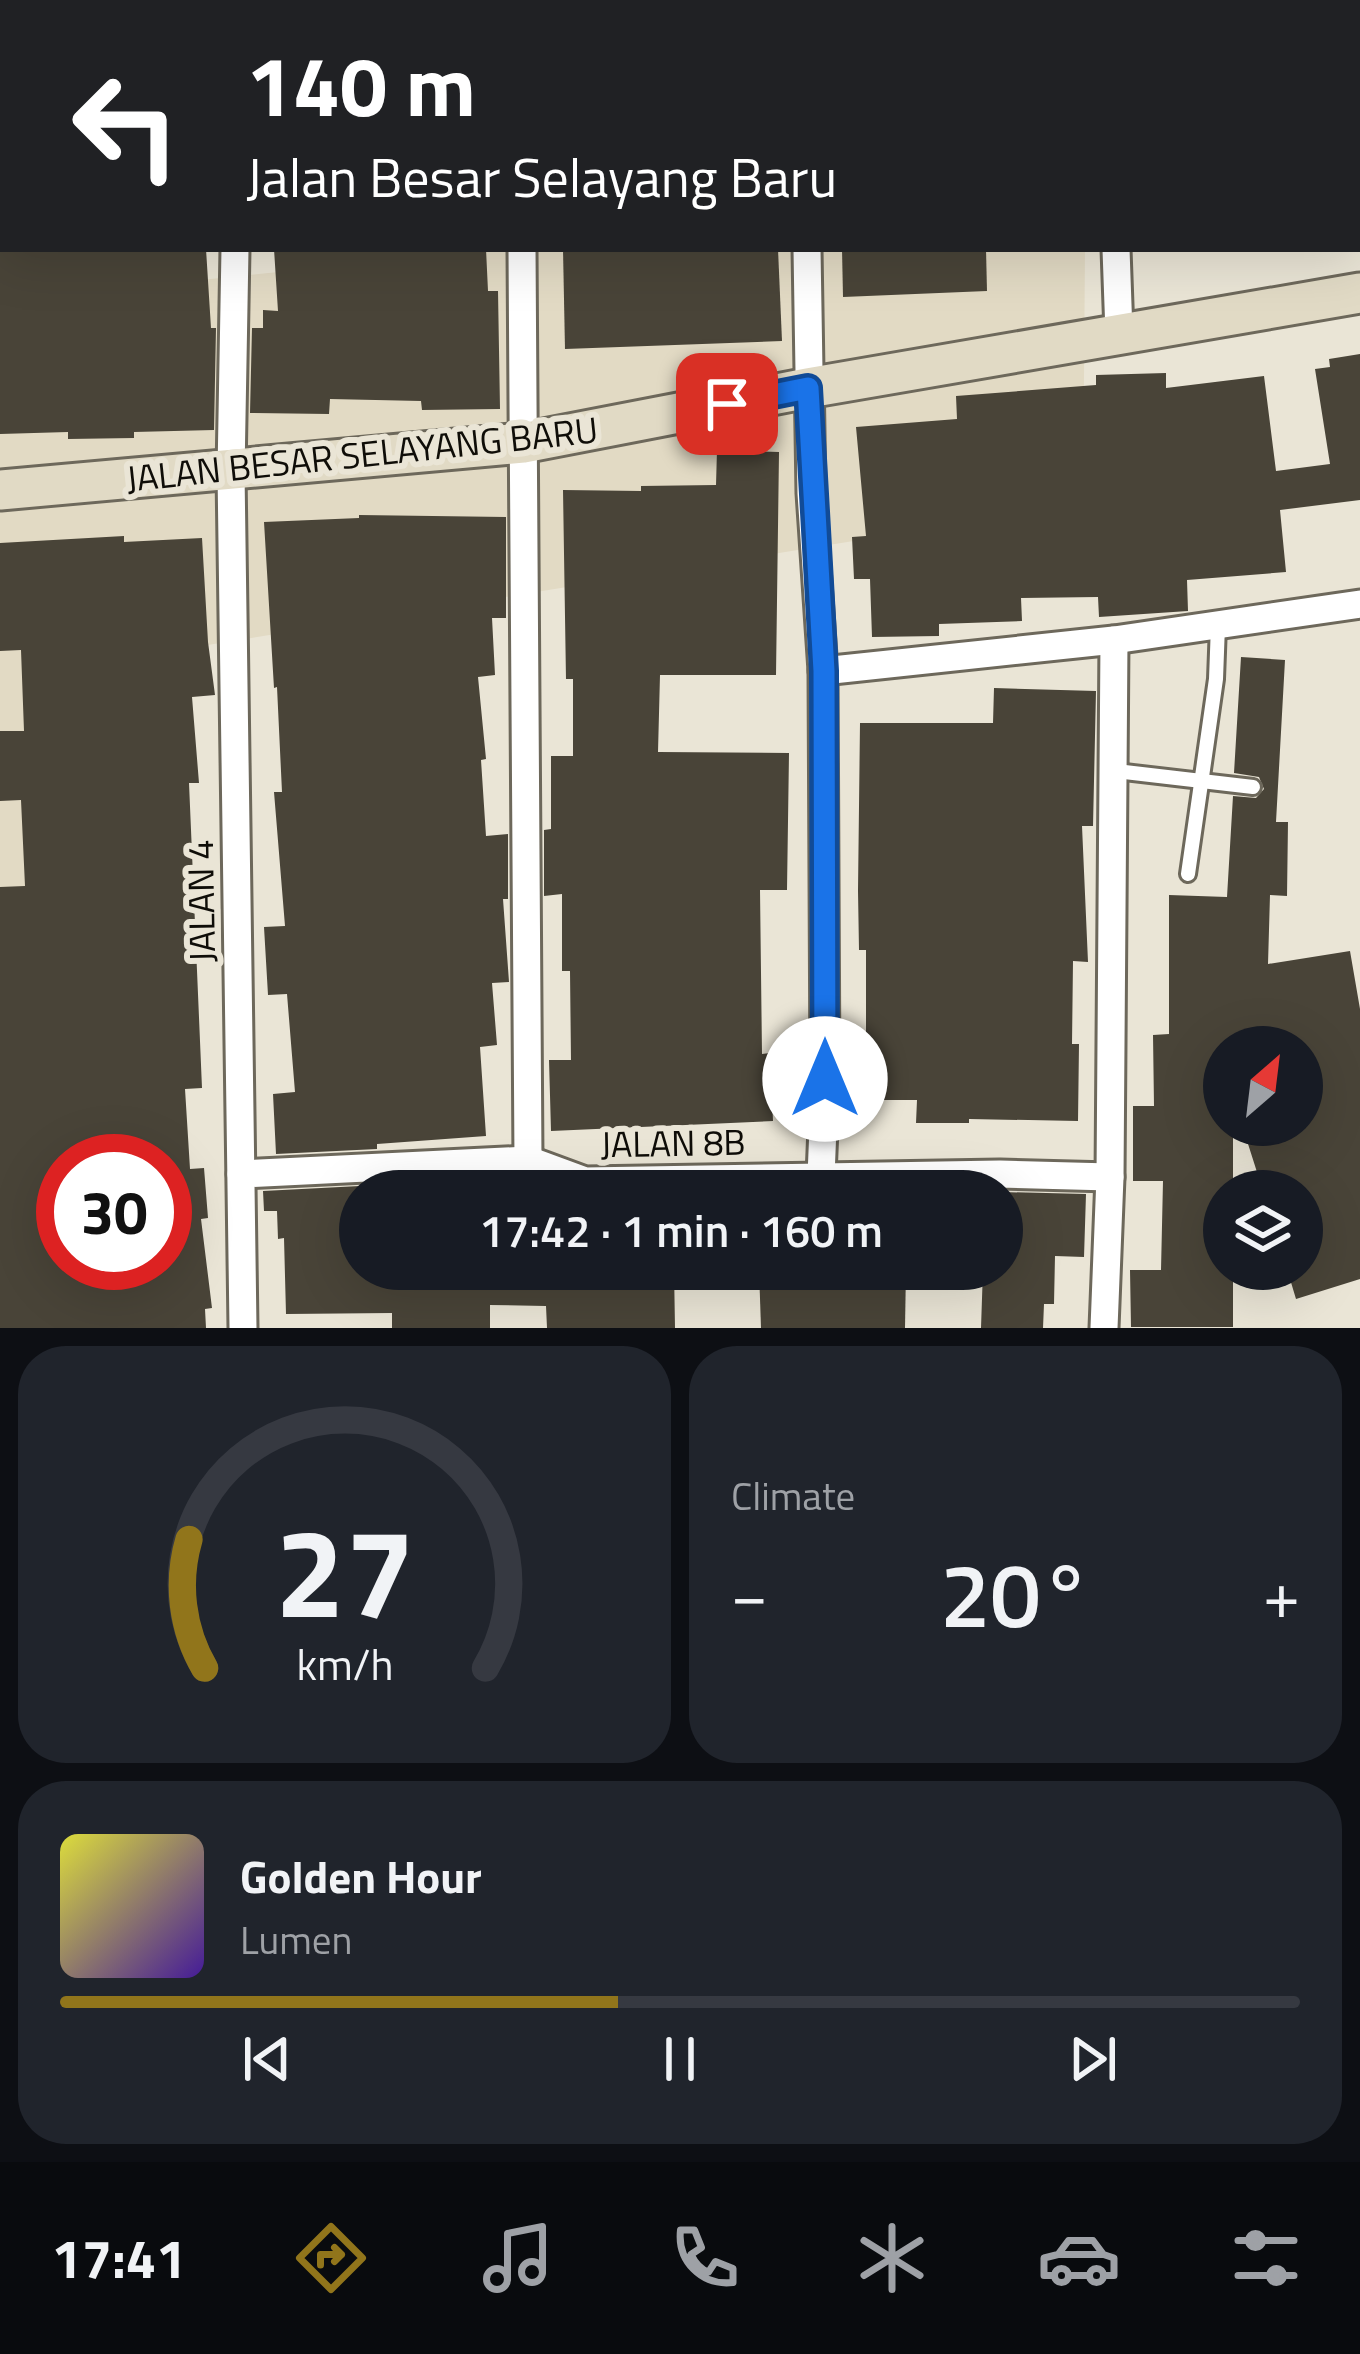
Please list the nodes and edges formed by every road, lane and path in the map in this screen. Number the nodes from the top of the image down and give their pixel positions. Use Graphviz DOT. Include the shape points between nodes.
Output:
graph roads {
  1 [pos="235,252"];
  2 [pos="522,252"];
  3 [pos="807,252"];
  4 [pos="1116,252"];
  5 [pos="1360,293"];
  6 [pos="1119,333"];
  7 [pos="808,388"];
  8 [pos="523,443"];
  9 [pos="231,472"];
  10 [pos="0,490"];
  11 [pos="1360,604"];
  12 [pos="1218,625"];
  13 [pos="1114,640"];
  14 [pos="824,671"];
  15 [pos="1116,771"];
  16 [pos="1198,780"];
  17 [pos="1253,788"];
  18 [pos="1188,874"];
  19 [pos="528,1160"];
  20 [pos="555,1170"];
  21 [pos="821,1170"];
  22 [pos="241,1174"];
  23 [pos="1023,1177"];
  24 [pos="1110,1177"];
  25 [pos="243,1328"];
  26 [pos="1104,1328"];
  1 -- 9 [label="street, JALAN 4"];
  2 -- 8 [label="street"];
  3 -- 7 [label="street"];
  4 -- 6 [label="street"];
  5 -- 6 [label="street, JALAN BESAR SELAYANG BARU"];
  6 -- 7 [label="street, JALAN BESAR SELAYANG BARU"];
  7 -- 8 [label="street, JALAN BESAR SELAYANG BARU"];
  7 -- 14 [label="street"];
  8 -- 9 [label="street, JALAN BESAR SELAYANG BARU"];
  8 -- 19 [label="street"];
  9 -- 10 [label="street, JALAN BESAR SELAYANG BARU"];
  9 -- 22 [label="street, JALAN 4"];
  11 -- 12 [label="street"];
  12 -- 13 [label="street"];
  12 -- 16 [label="lane"];
  13 -- 14 [label="street"];
  13 -- 15 [label="street"];
  14 -- 21 [label="street"];
  15 -- 16 [label="lane"];
  15 -- 24 [label="street"];
  16 -- 17 [label="lane"];
  16 -- 18 [label="lane"];
  19 -- 20 [label="street, JALAN 8B"];
  19 -- 22 [label="street, JALAN 8B"];
  22 -- 25 [label="street, JALAN 4"];
  23 -- 24 [label="street, JALAN 8B"];
  24 -- 26 [label="street"];
}
